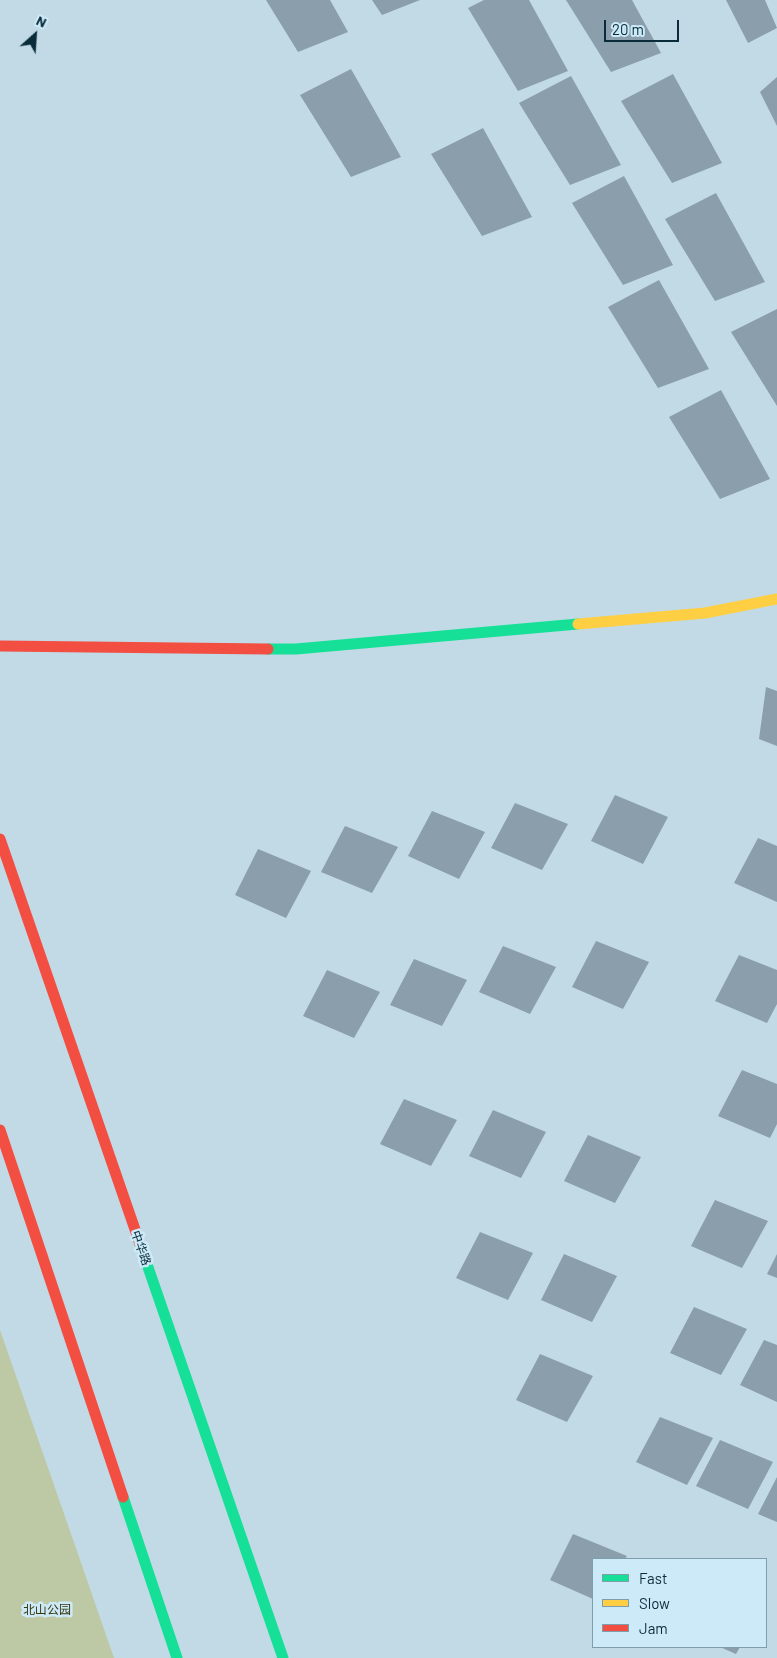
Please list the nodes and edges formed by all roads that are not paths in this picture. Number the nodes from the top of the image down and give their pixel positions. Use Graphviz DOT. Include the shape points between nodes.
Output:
graph roads {
  1 [pos="777,599"];
  2 [pos="0,646"];
  3 [pos="0,838"];
  4 [pos="0,1130"];
  5 [pos="176,1658"];
  6 [pos="283,1658"];
  1 -- 2 [label="main road" via="705,613 296,649"];
  3 -- 6 [label="main road, 中华路"];
  4 -- 5 [label="main road"];
}
